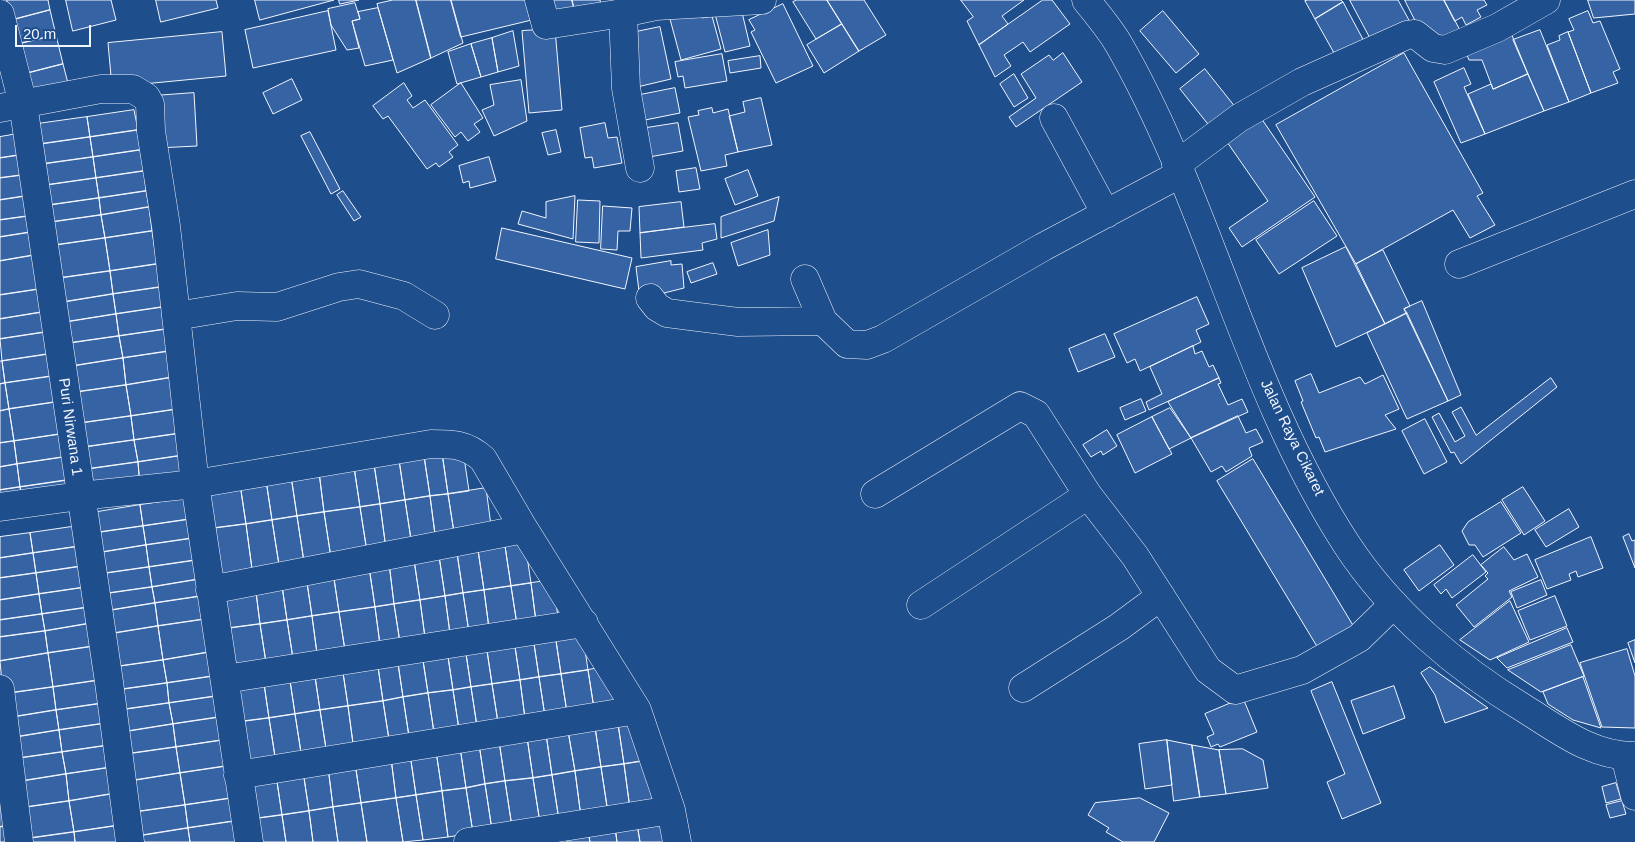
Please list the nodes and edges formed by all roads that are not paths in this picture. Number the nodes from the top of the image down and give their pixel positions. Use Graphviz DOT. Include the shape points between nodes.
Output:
graph roads {
  1 [pos="539,0"];
  2 [pos="762,0"];
  3 [pos="1086,0"];
  4 [pos="1546,0"];
  5 [pos="623,13"];
  6 [pos="0,14"];
  7 [pos="11,106"];
  8 [pos="1054,118"];
  9 [pos="640,168"];
  10 [pos="1178,170"];
  11 [pos="1635,194"];
  12 [pos="1106,214"];
  13 [pos="1459,264"];
  14 [pos="805,278"];
  15 [pos="650,298"];
  16 [pos="435,315"];
  17 [pos="176,316"];
  18 [pos="823,321"];
  19 [pos="194,484"];
  20 [pos="876,494"];
  21 [pos="1088,495"];
  22 [pos="80,496"];
  23 [pos="0,507"];
  24 [pos="524,529"];
  25 [pos="210,590"];
  26 [pos="1161,596"];
  27 [pos="1394,604"];
  28 [pos="921,605"];
  29 [pos="584,623"];
  30 [pos="225,679"];
  31 [pos="1023,688"];
  32 [pos="0,689"];
  33 [pos="637,710"];
  34 [pos="1630,756"];
  35 [pos="238,775"];
  36 [pos="1635,796"];
  37 [pos="671,810"];
  38 [pos="19,842"];
  39 [pos="130,842"];
  40 [pos="249,842"];
  41 [pos="468,842"];
  42 [pos="677,842"];
  1 -- 5 [label="street" via="546,25"];
  2 -- 5 [label="street" via="656,6"];
  3 -- 10 [label="street, Jalan Raya Cikaret" via="1116,41 1151,105"];
  4 -- 10 [label="street" via="1496,28 1445,50 1433,48 1415,34 1407,34 1286,91 1239,118"];
  5 -- 9 [label="street" via="626,88"];
  6 -- 7 [label="street, Puri Nirwana 1"];
  7 -- 17 [label="street" via="101,89 133,89 146,97 151,114"];
  7 -- 22 [label="street, Puri Nirwana 1"];
  8 -- 12 [label="street"];
  10 -- 12 [label="street"];
  10 -- 27 [label="street, Jalan Raya Cikaret" via="1298,457 1347,545"];
  11 -- 13 [label="street"];
  12 -- 18 [label="street" via="883,339 867,345 847,344"];
  14 -- 18 [label="street"];
  15 -- 18 [label="street" via="667,312 690,316 738,322"];
  16 -- 17 [label="street" via="404,296 359,284 339,287 278,307 237,306"];
  17 -- 19 [label="street"];
  19 -- 22 [label="street"];
  19 -- 24 [label="street" via="431,444 460,444 483,459"];
  19 -- 25 [label="street"];
  20 -- 21 [label="street" via="1020,406 1036,414"];
  21 -- 26 [label="street"];
  21 -- 28 [label="street"];
  22 -- 23 [label="street"];
  22 -- 39 [label="street, Puri Nirwana 1"];
  24 -- 25 [label="street"];
  24 -- 29 [label="street"];
  25 -- 30 [label="street"];
  26 -- 27 [label="street" via="1208,670 1235,690 1302,670 1359,638"];
  26 -- 31 [label="street"];
  27 -- 34 [label="street, Jalan Raya Cikaret" via="1463,668 1508,699 1580,744 1601,752"];
  29 -- 30 [label="street"];
  29 -- 33 [label="street"];
  30 -- 35 [label="street"];
  32 -- 38 [label="street"];
  33 -- 35 [label="street"];
  33 -- 37 [label="street"];
  34 -- 36 [label="street"];
  35 -- 40 [label="street"];
  37 -- 41 [label="street"];
  37 -- 42 [label="street"];
}
